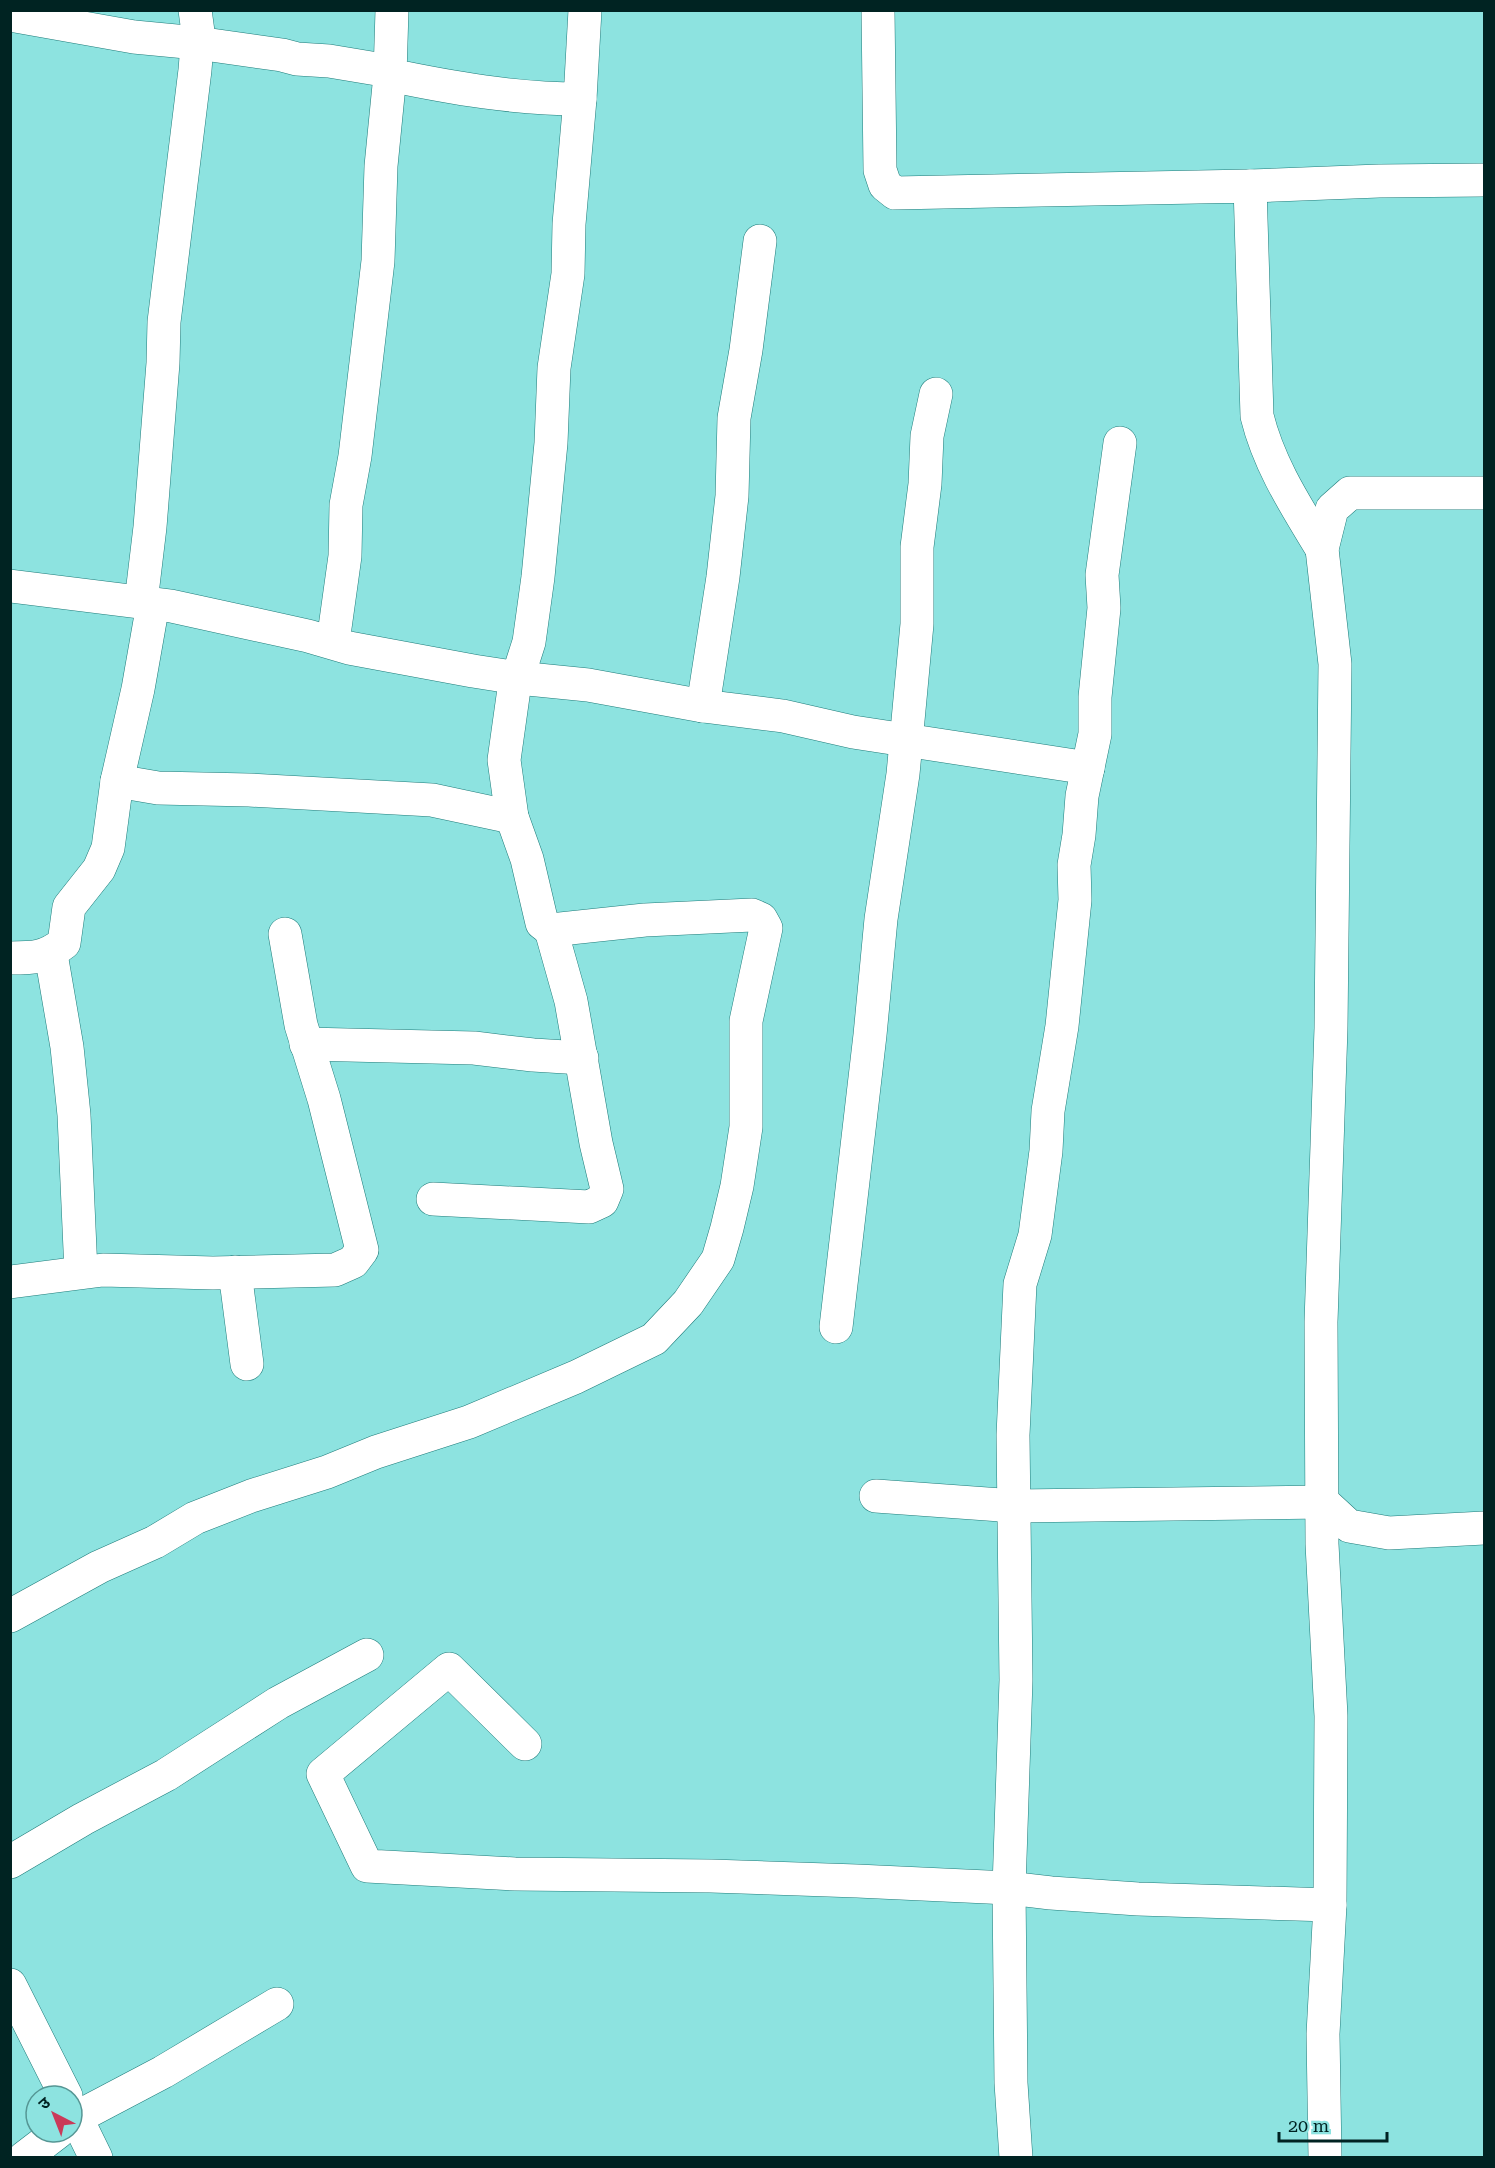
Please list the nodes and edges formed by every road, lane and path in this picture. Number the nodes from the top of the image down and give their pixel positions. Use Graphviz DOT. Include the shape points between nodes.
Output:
graph roads {
  1 [pos="195,10"];
  2 [pos="392,10"];
  3 [pos="585,10"];
  4 [pos="878,10"];
  5 [pos="10,15"];
  6 [pos="197,43"];
  7 [pos="390,75"];
  8 [pos="580,99"];
  9 [pos="1485,180"];
  10 [pos="1250,186"];
  11 [pos="760,241"];
  12 [pos="936,394"];
  13 [pos="1120,443"];
  14 [pos="1485,493"];
  15 [pos="1322,549"];
  16 [pos="10,586"];
  17 [pos="147,603"];
  18 [pos="333,642"];
  19 [pos="518,678"];
  20 [pos="703,706"];
  21 [pos="905,741"];
  22 [pos="1088,768"];
  23 [pos="117,781"];
  24 [pos="512,817"];
  25 [pos="551,930"];
  26 [pos="285,934"];
  27 [pos="51,954"];
  28 [pos="10,958"];
  29 [pos="306,1044"];
  30 [pos="582,1058"];
  31 [pos="433,1199"];
  32 [pos="81,1272"];
  33 [pos="235,1272"];
  34 [pos="10,1282"];
  35 [pos="836,1327"];
  36 [pos="247,1364"];
  37 [pos="876,1496"];
  38 [pos="1323,1502"];
  39 [pos="1015,1506"];
  40 [pos="1485,1528"];
  41 [pos="10,1616"];
  42 [pos="367,1655"];
  43 [pos="525,1744"];
  44 [pos="10,1862"];
  45 [pos="1009,1888"];
  46 [pos="1330,1905"];
  47 [pos="10,1985"];
  48 [pos="277,2004"];
  49 [pos="55,2084"];
  50 [pos="84,2108"];
  51 [pos="84,2138"];
  52 [pos="38,2144"];
  53 [pos="24,2157"];
  54 [pos="96,2157"];
  55 [pos="1016,2157"];
  56 [pos="1325,2157"];
  1 -- 6 [label="street"];
  2 -- 7 [label="street"];
  3 -- 8 [label="street"];
  4 -- 10 [label="street" via="880,170 885,185 895,193"];
  5 -- 6 [label="street"];
  6 -- 7 [label="street" via="297,60 329,61"];
  6 -- 17 [label="street" via="164,322"];
  7 -- 8 [label="street" via="507,95"];
  7 -- 18 [label="street" via="382,145 378,261 346,505 345,556"];
  8 -- 19 [label="street" via="568,274 554,368 538,577 529,642"];
  9 -- 10 [label="street"];
  10 -- 15 [label="street" via="1257,416 1277,474"];
  11 -- 20 [label="street" via="734,418 732,496"];
  12 -- 21 [label="street" via="927,436 917,547 917,624"];
  13 -- 22 [label="street" via="1102,575 1104,608 1095,734"];
  14 -- 15 [label="street" via="1350,493 1332,509"];
  15 -- 38 [label="street" via="1335,664 1331,1028 1321,1322"];
  16 -- 17 [label="street"];
  17 -- 18 [label="street"];
  17 -- 23 [label="street" via="138,689"];
  18 -- 19 [label="street"];
  19 -- 20 [label="street" via="588,684"];
  19 -- 24 [label="street" via="504,760"];
  20 -- 21 [label="street" via="783,716"];
  21 -- 22 [label="street"];
  21 -- 35 [label="street"];
  22 -- 39 [label="street" via="1074,865 1070,950 1040,1198 1035,1235 1020,1284 1013,1435"];
  23 -- 24 [label="street" via="158,788 432,800"];
  23 -- 27 [label="street" via="108,848 99,869 69,907 64,943"];
  24 -- 25 [label="street" via="542,923"];
  25 -- 30 [label="street"];
  25 -- 41 [label="street" via="752,915 761,919 765,928 746,1021 746,1126 737,1186 718,1259 688,1303 654,1339 576,1377 469,1422 195,1518"];
  26 -- 29 [label="street"];
  27 -- 28 [label="street"];
  27 -- 32 [label="street" via="74,1114"];
  29 -- 30 [label="street" via="474,1048"];
  29 -- 33 [label="street" via="362,1250 353,1262 335,1270"];
  30 -- 31 [label="street" via="607,1189 602,1201 589,1207"];
  32 -- 33 [label="street"];
  32 -- 34 [label="street"];
  33 -- 36 [label="street"];
  37 -- 39 [label="street"];
  38 -- 39 [label="street"];
  38 -- 40 [label="street" via="1349,1526 1389,1533"];
  38 -- 46 [label="street" via="1331,1716"];
  39 -- 45 [label="street" via="1016,1680"];
  42 -- 44 [label="street" via="278,1703 166,1775"];
  43 -- 45 [label="street" via="449,1669 323,1774 367,1866"];
  45 -- 46 [label="street" via="1138,1899"];
  45 -- 55 [label="street"];
  46 -- 56 [label="street" via="1323,2034"];
  47 -- 49 [label="street"];
  48 -- 50 [label="street" via="164,2072"];
  51 -- 54 [label="street"];
  52 -- 53 [label="street"];
}
